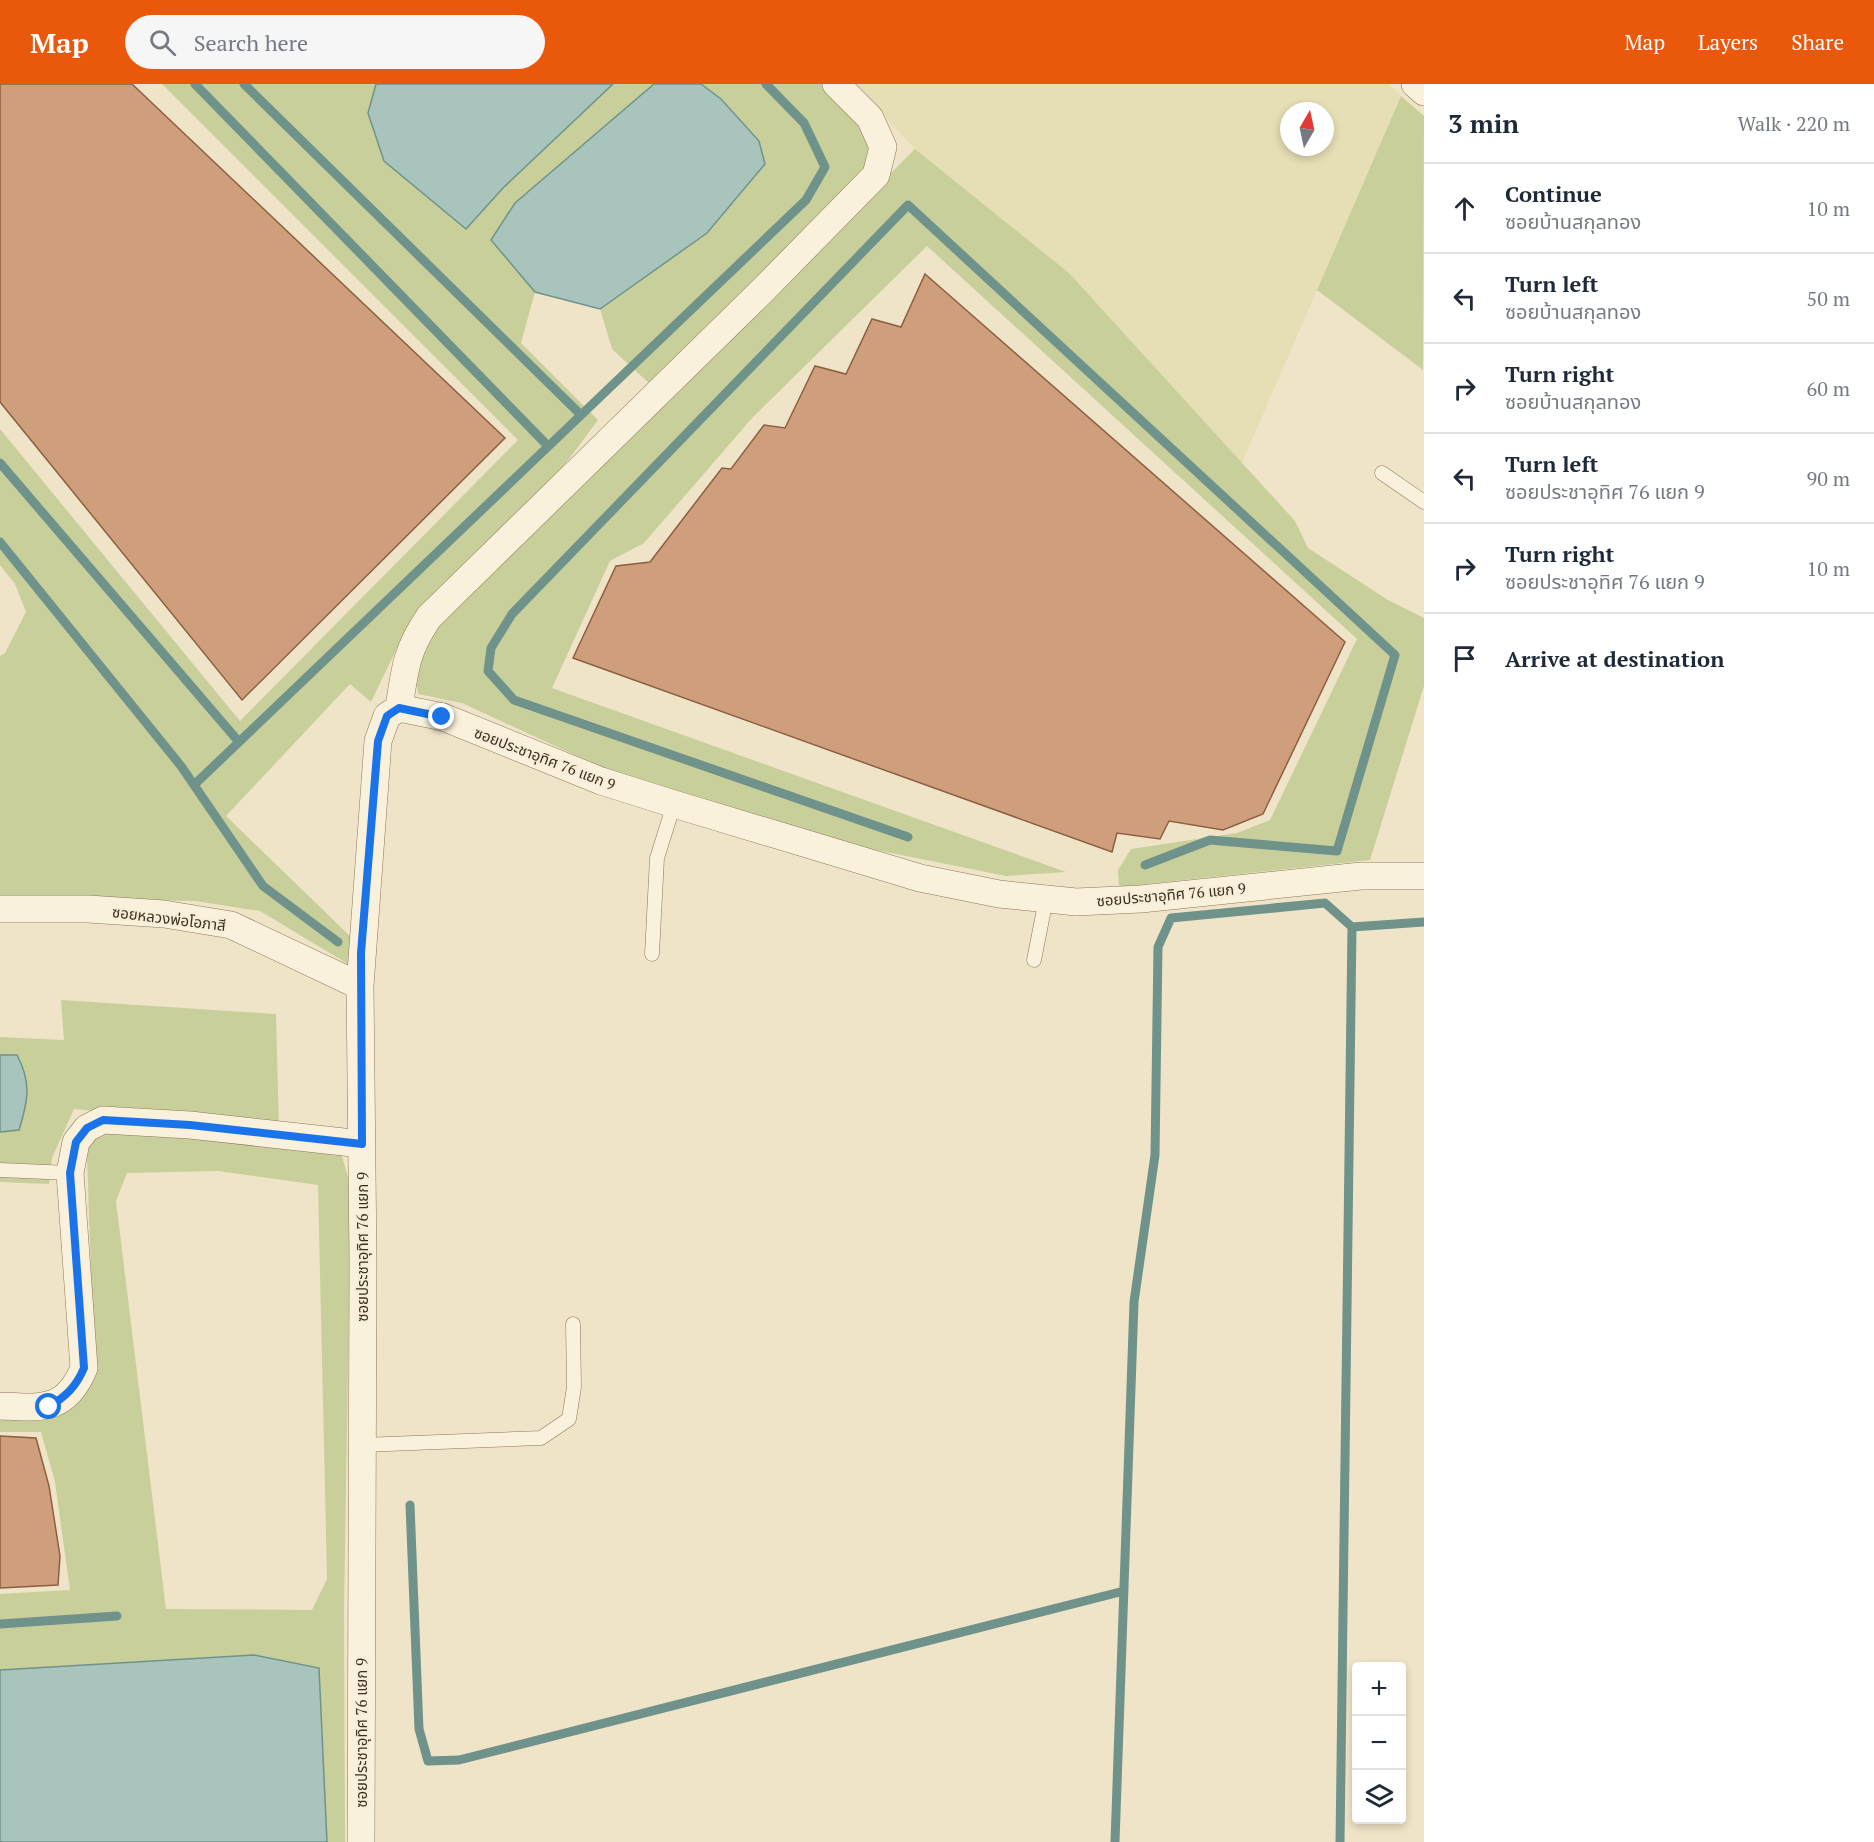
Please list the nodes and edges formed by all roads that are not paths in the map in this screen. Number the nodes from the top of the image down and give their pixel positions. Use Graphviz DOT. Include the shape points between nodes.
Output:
graph roads {
  1 [pos="836,84"];
  2 [pos="1415,84"];
  3 [pos="1424,92"];
  4 [pos="1382,473"];
  5 [pos="1424,502"];
  6 [pos="399,708"];
  7 [pos="674,804"];
  8 [pos="1424,876"];
  9 [pos="1046,899"];
  10 [pos="0,909"];
  11 [pos="652,954"];
  12 [pos="1034,960"];
  13 [pos="360,986"];
  14 [pos="362,1144"];
  15 [pos="0,1170"];
  16 [pos="70,1173"];
  17 [pos="573,1324"];
  18 [pos="0,1406"];
  19 [pos="362,1446"];
  20 [pos="361,1842"];
  1 -- 6 [label="street" via="870,118 883,147 876,175 429,617 407,656"];
  2 -- 3 [label="street"];
  4 -- 5 [label="lane"];
  6 -- 7 [label="street, ซอยประชาอุทิศ 76 แยก 9" via="442,717 601,781"];
  6 -- 13 [label="street, ซอยประชาอุทิศ 76 แยก 9" via="387,716 378,741"];
  7 -- 9 [label="street, ซอยประชาอุทิศ 76 แยก 9" via="920,878"];
  7 -- 11 [label="lane" via="657,858"];
  8 -- 9 [label="street, ซอยประชาอุทิศ 76 แยก 9" via="1362,876 1141,899"];
  9 -- 12 [label="lane"];
  10 -- 13 [label="street, ซอยหลวงพ่อโอภาสี" via="164,914 231,925"];
  13 -- 14 [label="street, ซอยประชาอุทิศ 76 แยก 9"];
  14 -- 16 [label="street" via="190,1125 103,1120 87,1128 76,1142"];
  14 -- 19 [label="street, ซอยประชาอุทิศ 76 แยก 9"];
  15 -- 16 [label="lane"];
  16 -- 18 [label="street" via="84,1368 78,1383 49,1407"];
  17 -- 19 [label="lane" via="574,1387 568,1419 541,1438"];
  19 -- 20 [label="street, ซอยประชาอุทิศ 76 แยก 9"];
}
